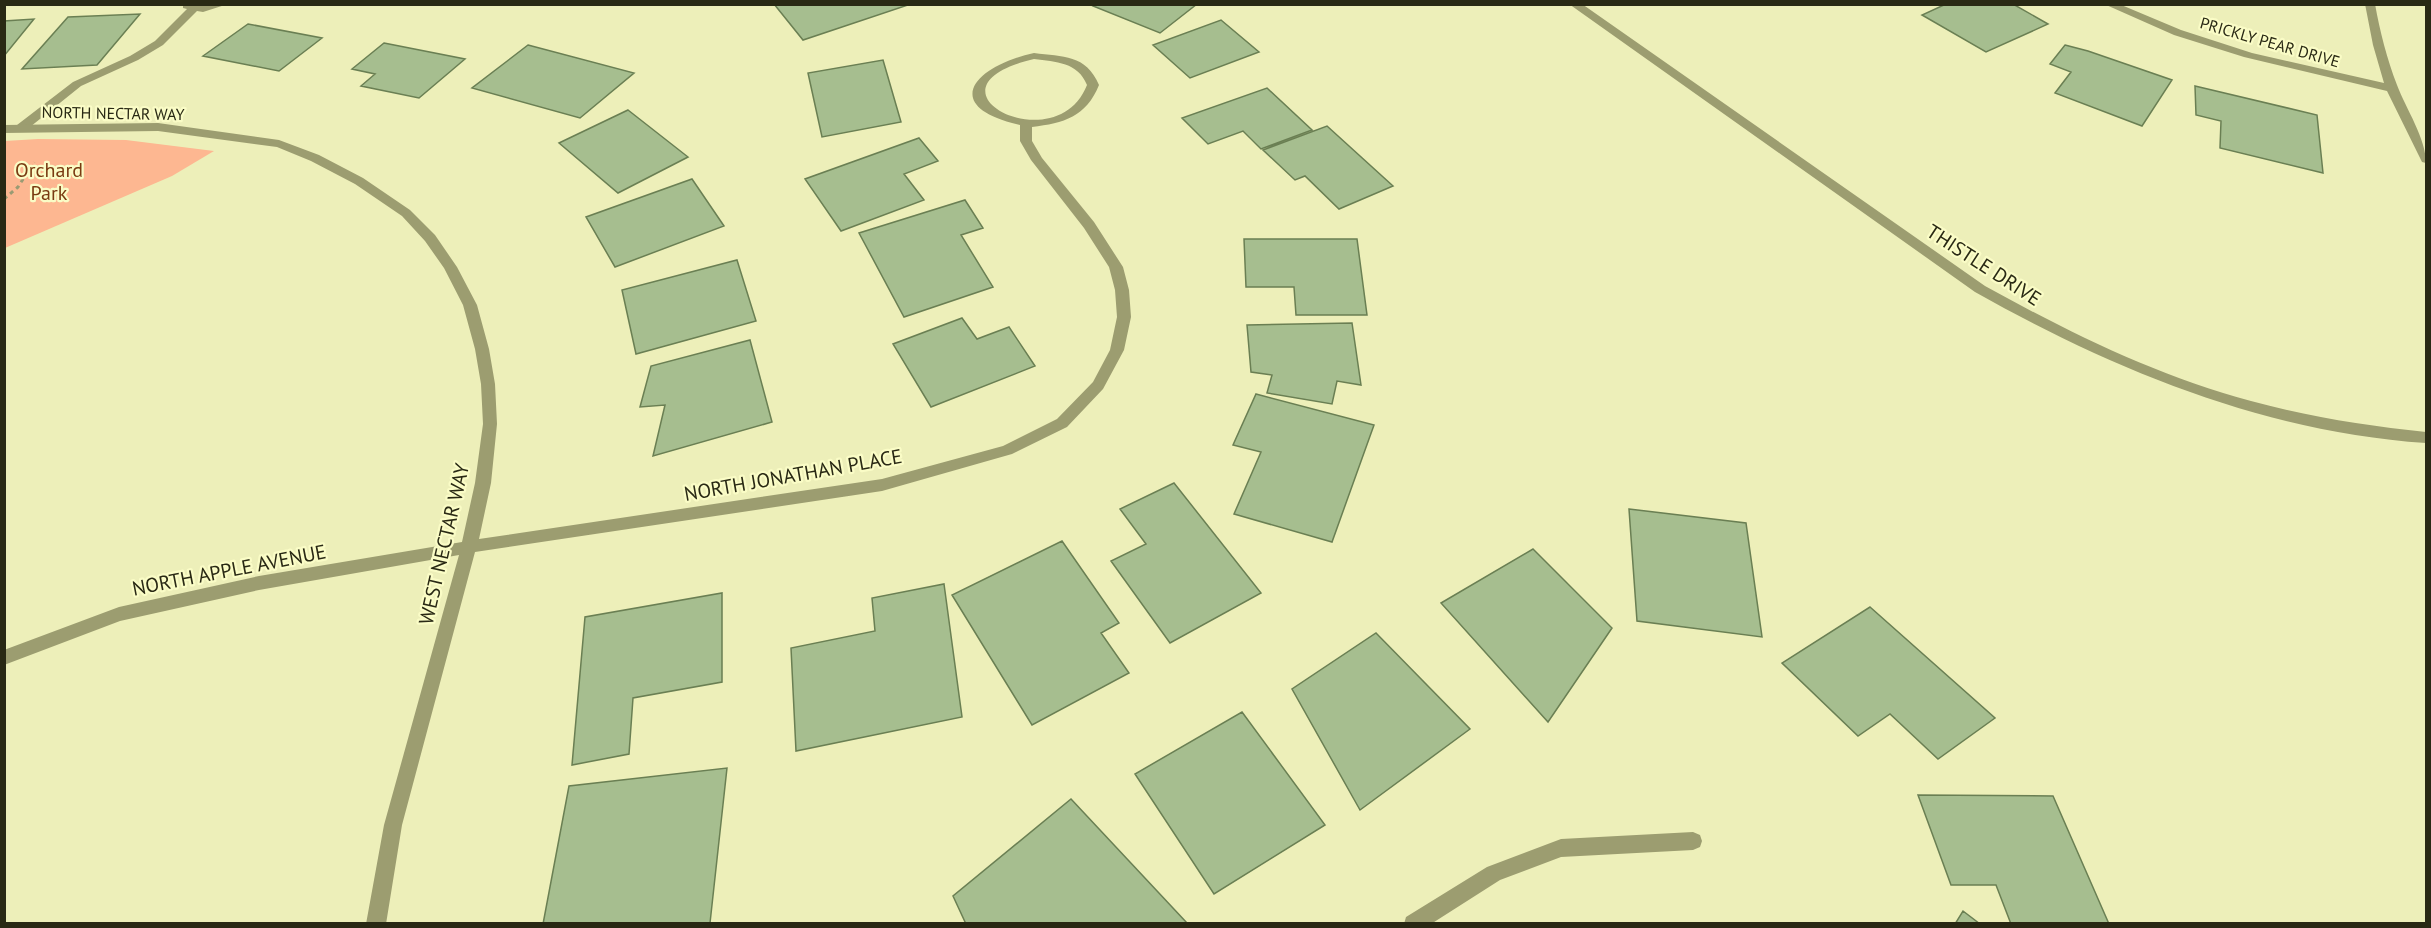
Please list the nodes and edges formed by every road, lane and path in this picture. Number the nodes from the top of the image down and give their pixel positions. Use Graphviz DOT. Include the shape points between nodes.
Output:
graph roads {
  1 [pos="223,4"];
  2 [pos="1574,4"];
  3 [pos="2109,4"];
  4 [pos="2370,4"];
  5 [pos="189,6"];
  6 [pos="2392,88"];
  7 [pos="1026,123"];
  8 [pos="21,128"];
  9 [pos="4,129"];
  10 [pos="221,134"];
  11 [pos="37,159"];
  12 [pos="2427,159"];
  13 [pos="4,199"];
  14 [pos="2427,438"];
  15 [pos="469,547"];
  16 [pos="4,658"];
  17 [pos="1693,841"];
  18 [pos="376,924"];
  19 [pos="1413,924"];
  1 -- 5 [label="street"];
  2 -- 14 [label="street, THISTLE DRIVE" via="1980,289 2031,320 2149,375 2214,397 2329,426"];
  3 -- 6 [label="street, PRICKLY PEAR DRIVE" via="2215,45"];
  4 -- 6 [label="street" via="2381,59"];
  5 -- 8 [label="street" via="159,43 77,84"];
  6 -- 12 [label="street"];
  7 -- 7 [label="street" via="1047,122 1080,109 1094,87 1091,76 1076,63 1052,56 1016,59 988,73 980,84 983,105 1008,120"];
  7 -- 15 [label="street, NORTH JONATHAN PLACE" via="1026,141 1037,160 1089,225 1116,267 1124,317 1117,350 1098,385 1062,423 1007,450 882,485"];
  8 -- 9 [label="street, NORTH NECTAR WAY"];
  8 -- 10 [label="street, NORTH NECTAR WAY" via="158,127"];
  10 -- 15 [label="street, WEST NECTAR WAY" via="279,144 359,181 406,213 450,267 470,305 488,384 490,424 485,471"];
  11 -- 13 [label="path" via="18,187"];
  15 -- 16 [label="street, NORTH APPLE AVENUE" via="259,583 119,614"];
  15 -- 18 [label="street, WEST NECTAR WAY" via="393,825"];
  17 -- 19 [label="street" via="1562,848 1494,873"];
}
